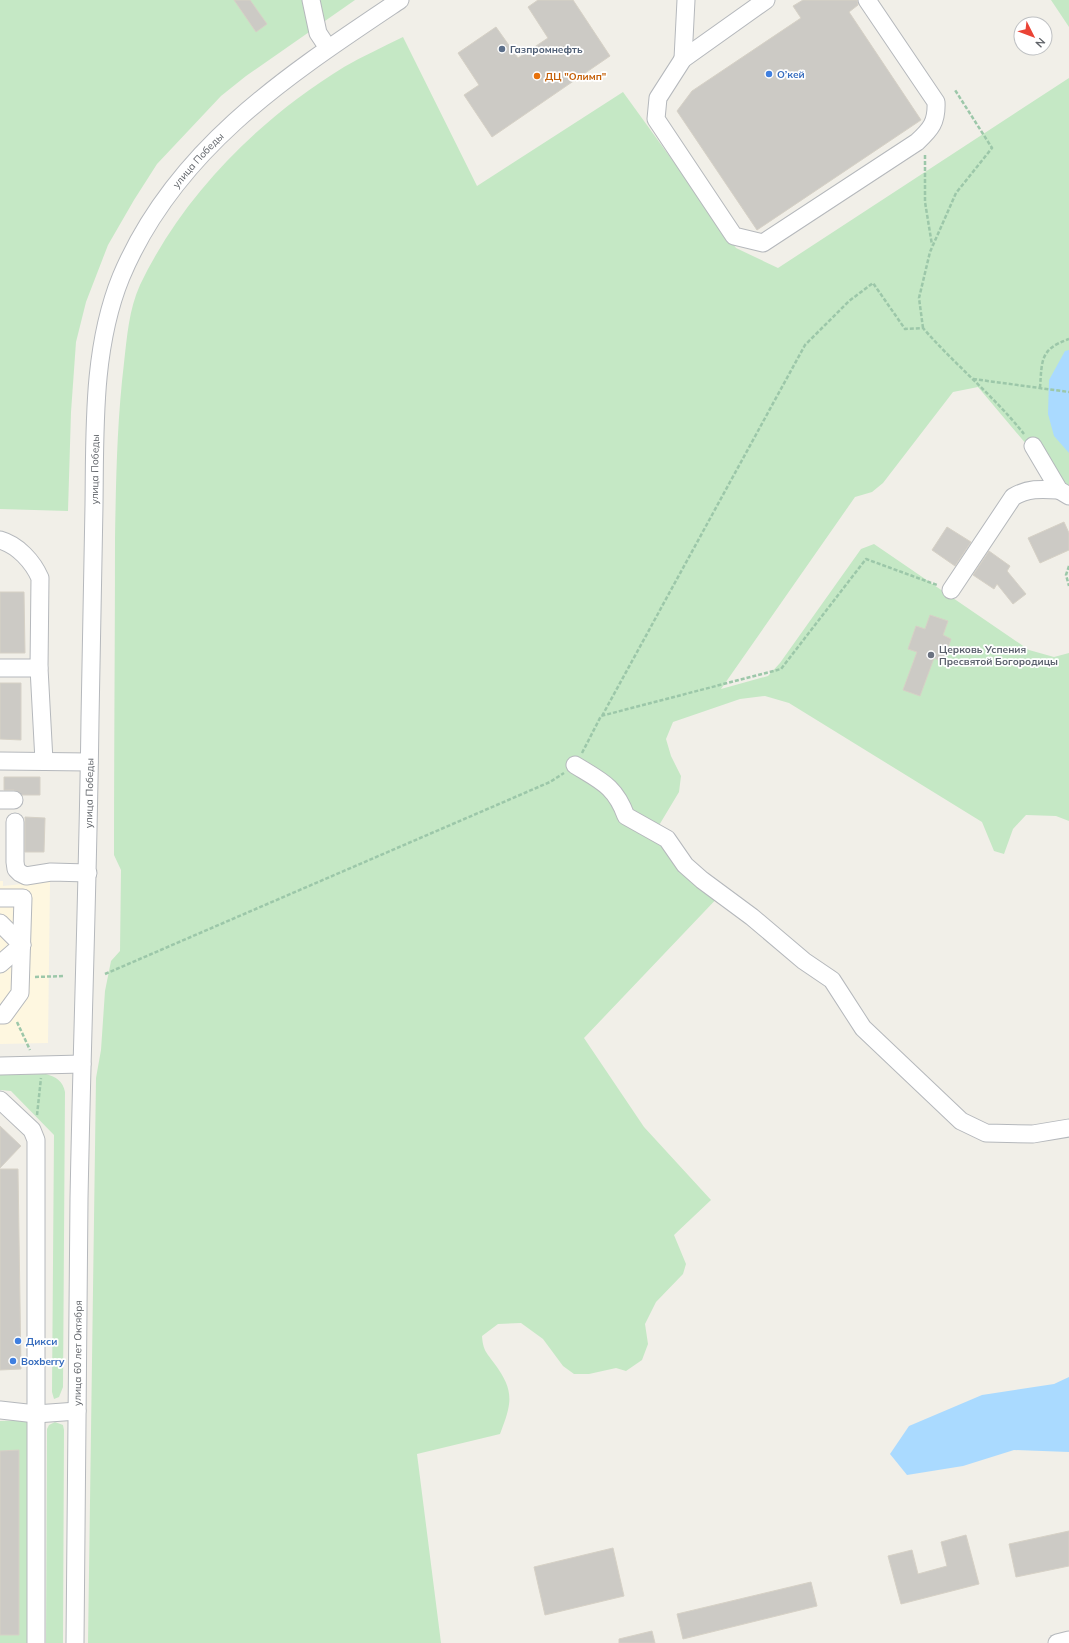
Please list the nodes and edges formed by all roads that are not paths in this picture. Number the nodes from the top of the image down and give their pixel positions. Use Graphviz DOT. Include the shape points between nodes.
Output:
graph roads {
  1 [pos="311,0"];
  2 [pos="400,0"];
  3 [pos="686,0"];
  4 [pos="766,0"];
  5 [pos="867,0"];
  6 [pos="746,6"];
  7 [pos="328,48"];
  8 [pos="683,59"];
  9 [pos="1033,446"];
  10 [pos="1064,493"];
  11 [pos="0,540"];
  12 [pos="951,590"];
  13 [pos="0,668"];
  14 [pos="39,668"];
  15 [pos="0,761"];
  16 [pos="44,761"];
  17 [pos="90,762"];
  18 [pos="575,765"];
  19 [pos="15,822"];
  20 [pos="88,874"];
  21 [pos="0,898"];
  22 [pos="0,923"];
  23 [pos="22,945"];
  24 [pos="0,964"];
  25 [pos="5,1011"];
  26 [pos="82,1064"];
  27 [pos="0,1066"];
  28 [pos="0,1100"];
  29 [pos="1069,1128"];
  30 [pos="0,1410"];
  31 [pos="77,1410"];
  32 [pos="36,1414"];
  33 [pos="1069,1640"];
  34 [pos="36,1643"];
  35 [pos="75,1643"];
  36 [pos="1057,1643"];
  1 -- 7 [label="street" via="318,33"];
  2 -- 7 [label="street, улица Победы"];
  3 -- 8 [label="street"];
  4 -- 6 [label="street"];
  5 -- 8 [label="street" via="936,102 937,115 930,129 916,142 763,243 734,236 656,119 658,98"];
  6 -- 8 [label="street"];
  7 -- 17 [label="street, улица Победы" via="288,76 251,107 184,173 149,223 122,276 112,304 101,361 95,428"];
  9 -- 10 [label="street"];
  10 -- 12 [label="street" via="1034,489 1023,491 1013,497"];
  11 -- 14 [label="street" via="19,550 36,568 40,578"];
  13 -- 14 [label="street"];
  14 -- 16 [label="street"];
  15 -- 16 [label="street"];
  16 -- 17 [label="street"];
  17 -- 20 [label="street, улица Победы"];
  18 -- 29 [label="street" via="609,786 620,801 626,816 667,839 685,864 702,880 752,917 804,961 832,980 863,1028 961,1121 986,1133 1033,1134"];
  19 -- 20 [label="street" via="15,862 20,873 26,876 51,872"];
  20 -- 26 [label="street, улица Победы"];
  21 -- 23 [label="street" via="23,898"];
  22 -- 23 [label="street"];
  23 -- 24 [label="street"];
  23 -- 25 [label="street" via="20,993"];
  26 -- 27 [label="street"];
  26 -- 31 [label="street, улица 60 лет Октября"];
  28 -- 32 [label="street" via="32,1130 36,1140"];
  30 -- 32 [label="street"];
  31 -- 32 [label="street"];
  31 -- 35 [label="street, улица 60 лет Октября"];
  32 -- 34 [label="street"];
  33 -- 36 [label="street"];
}
